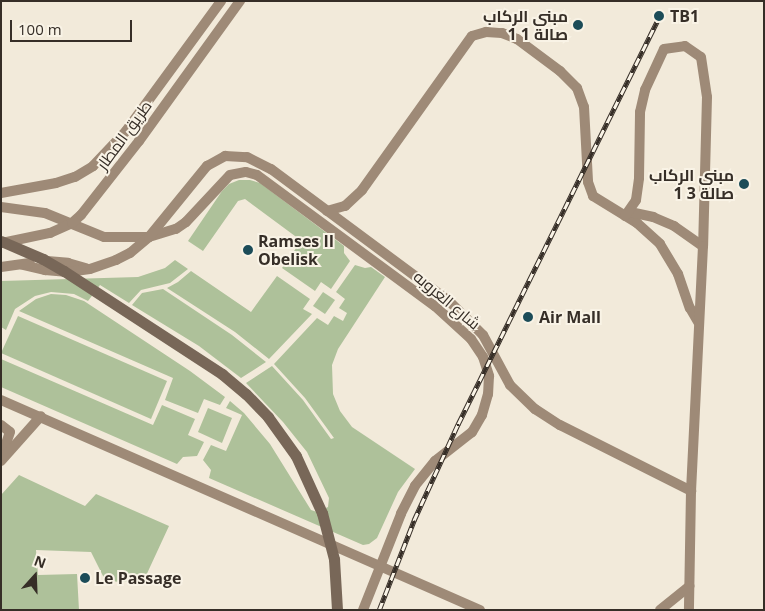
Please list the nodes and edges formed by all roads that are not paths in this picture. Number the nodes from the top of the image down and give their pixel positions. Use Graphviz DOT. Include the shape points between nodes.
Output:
graph roads {
  1 [pos="221,1"];
  2 [pos="240,1"];
  3 [pos="160,85"];
  4 [pos="172,95"];
  5 [pos="132,123"];
  6 [pos="146,132"];
  7 [pos="1,193"];
  8 [pos="1,207"];
  9 [pos="327,212"];
  10 [pos="628,214"];
  11 [pos="72,223"];
  12 [pos="149,237"];
  13 [pos="1,242"];
  14 [pos="703,246"];
  15 [pos="1,267"];
  16 [pos="699,322"];
  17 [pos="1,400"];
  18 [pos="41,416"];
  19 [pos="1,426"];
  20 [pos="1,456"];
  21 [pos="1,461"];
  22 [pos="691,491"];
  23 [pos="380,565"];
  24 [pos="690,586"];
  25 [pos="337,610"];
  26 [pos="363,610"];
  27 [pos="480,610"];
  28 [pos="660,610"];
  29 [pos="689,610"];
  1 -- 3 [label="main road, طريق المطار"];
  2 -- 4 [label="main road, طريق المطار"];
  3 -- 4 [label="main road"];
  3 -- 5 [label="main road, طريق المطار"];
  4 -- 6 [label="main road, طريق المطار"];
  5 -- 6 [label="main road"];
  5 -- 7 [label="main road, طريق المطار" via="100,160 74,177"];
  6 -- 11 [label="main road, طريق المطار" via="90,206"];
  8 -- 11 [label="main road, شارع العروبه" via="32,209"];
  9 -- 10 [label="main road" via="345,206 362,190 472,36 494,32 517,39 573,83 584,107 590,189 602,204"];
  9 -- 12 [label="main road, شارع العروبه" via="260,162 225,156 199,174"];
  9 -- 22 [label="main road, شارع العروبه" via="423,280 464,314 491,347 510,385 535,409 560,425"];
  10 -- 14 [label="main road" via="653,217 674,226"];
  10 -- 14 [label="main road" via="636,200 639,125 645,90 664,49 685,46 701,56 707,97"];
  10 -- 16 [label="main road" via="666,252"];
  11 -- 12 [label="main road, شارع العروبه" via="104,237"];
  11 -- 13 [label="main road, طريق المطار" via="44,234"];
  12 -- 15 [label="main road" via="130,253 107,265 90,269 57,271 23,265"];
  12 -- 23 [label="main road, شارع العروبه" via="176,229 230,175 246,172 257,176 435,306 477,347 484,357 489,376 482,414 472,432 434,461 421,476"];
  13 -- 25 [label="main road, bridge" via="64,271 222,374 268,417 296,456 322,513 334,559"];
  14 -- 16 [label="main road"];
  16 -- 22 [label="main road"];
  17 -- 18 [label="main road"];
  18 -- 21 [label="main road"];
  18 -- 23 [label="main road"];
  19 -- 20 [label="main road" via="10,432"];
  22 -- 24 [label="main road"];
  23 -- 26 [label="main road, شارع العروبه"];
  23 -- 27 [label="main road"];
  24 -- 28 [label="main road"];
  24 -- 29 [label="main road"];
}
